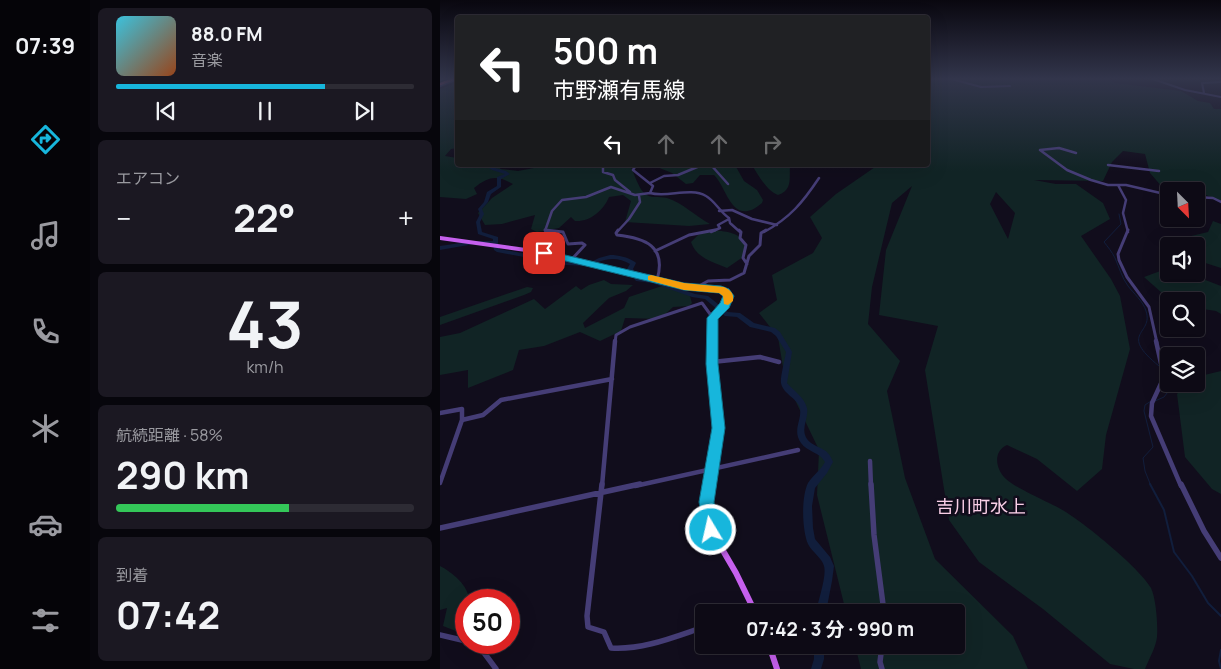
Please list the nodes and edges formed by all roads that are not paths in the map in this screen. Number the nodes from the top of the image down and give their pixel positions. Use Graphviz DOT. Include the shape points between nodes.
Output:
graph roads {
  1 [pos="1076,153"];
  2 [pos="1108,165"];
  3 [pos="603,167"];
  4 [pos="635,167"];
  5 [pos="697,167"];
  6 [pos="713,167"];
  7 [pos="1159,172"];
  8 [pos="819,178"];
  9 [pos="650,183"];
  10 [pos="728,184"];
  11 [pos="1118,185"];
  12 [pos="650,193"];
  13 [pos="1160,193"];
  14 [pos="639,196"];
  15 [pos="1205,198"];
  16 [pos="1221,202"];
  17 [pos="719,211"];
  18 [pos="729,219"];
  19 [pos="777,225"];
  20 [pos="440,238"];
  21 [pos="655,251"];
  22 [pos="572,259"];
  23 [pos="747,264"];
  24 [pos="657,280"];
  25 [pos="697,288"];
  26 [pos="715,314"];
  27 [pos="712,362"];
  28 [pos="779,362"];
  29 [pos="612,379"];
  30 [pos="440,413"];
  31 [pos="462,420"];
  32 [pos="798,450"];
  33 [pos="870,461"];
  34 [pos="712,468"];
  35 [pos="440,483"];
  36 [pos="601,492"];
  37 [pos="440,528"];
  38 [pos="1221,558"];
  39 [pos="752,604"];
  40 [pos="883,604"];
  41 [pos="695,630"];
  42 [pos="440,635"];
  43 [pos="455,638"];
  44 [pos="485,654"];
  45 [pos="772,654"];
  46 [pos="881,654"];
  47 [pos="496,669"];
  48 [pos="777,669"];
  49 [pos="882,669"];
  1 -- 11 [label="street" via="1059,148 1040,150 1075,174"];
  2 -- 7 [label="street"];
  3 -- 14 [label="street" via="602,172 613,175 627,190"];
  4 -- 9 [label="street" via="633,170"];
  5 -- 9 [label="street"];
  6 -- 10 [label="street"];
  8 -- 19 [label="street" via="802,204"];
  9 -- 12 [label="street" via="653,188"];
  11 -- 13 [label="street"];
  11 -- 38 [label="street" via="1126,200 1123,213 1128,231 1118,254 1119,260 1151,310 1164,377 1153,401 1151,415 1196,514"];
  12 -- 14 [label="street"];
  12 -- 17 [label="street" via="692,193 708,197"];
  14 -- 21 [label="street" via="640,202 616,232 617,235 639,237"];
  14 -- 22 [label="street" via="615,187 600,189 588,197 562,200 552,211 545,231 563,232 568,244 585,245"];
  15 -- 16 [label="street"];
  17 -- 18 [label="street"];
  17 -- 19 [label="street" via="732,210 752,220"];
  18 -- 21 [label="street" via="710,233 686,237"];
  18 -- 23 [label="street" via="741,232 740,238 746,245 743,258"];
  19 -- 23 [label="street" via="761,232 760,245 749,256"];
  20 -- 22 [label="main road"];
  21 -- 24 [label="street" via="660,262"];
  22 -- 24 [label="main road"];
  23 -- 25 [label="street" via="744,273 730,280 708,281"];
  24 -- 25 [label="main road"];
  25 -- 26 [label="main road" via="726,292 729,296"];
  26 -- 27 [label="main road"];
  26 -- 29 [label="street" via="710,314 702,303 616,335"];
  27 -- 28 [label="street" via="760,357"];
  27 -- 34 [label="main road" via="718,419"];
  29 -- 31 [label="street" via="501,400 483,416"];
  29 -- 36 [label="street"];
  30 -- 31 [label="street" via="462,409"];
  31 -- 35 [label="street"];
  32 -- 34 [label="street"];
  33 -- 40 [label="street" via="874,535"];
  34 -- 36 [label="street"];
  34 -- 39 [label="main road" via="707,502 711,530"];
  36 -- 37 [label="street"];
  36 -- 41 [label="street" via="586,616 588,627 604,632 612,648 618,649"];
  42 -- 43 [label="street"];
  44 -- 47 [label="street"];
  45 -- 48 [label="main road"];
  46 -- 49 [label="street"];
}
